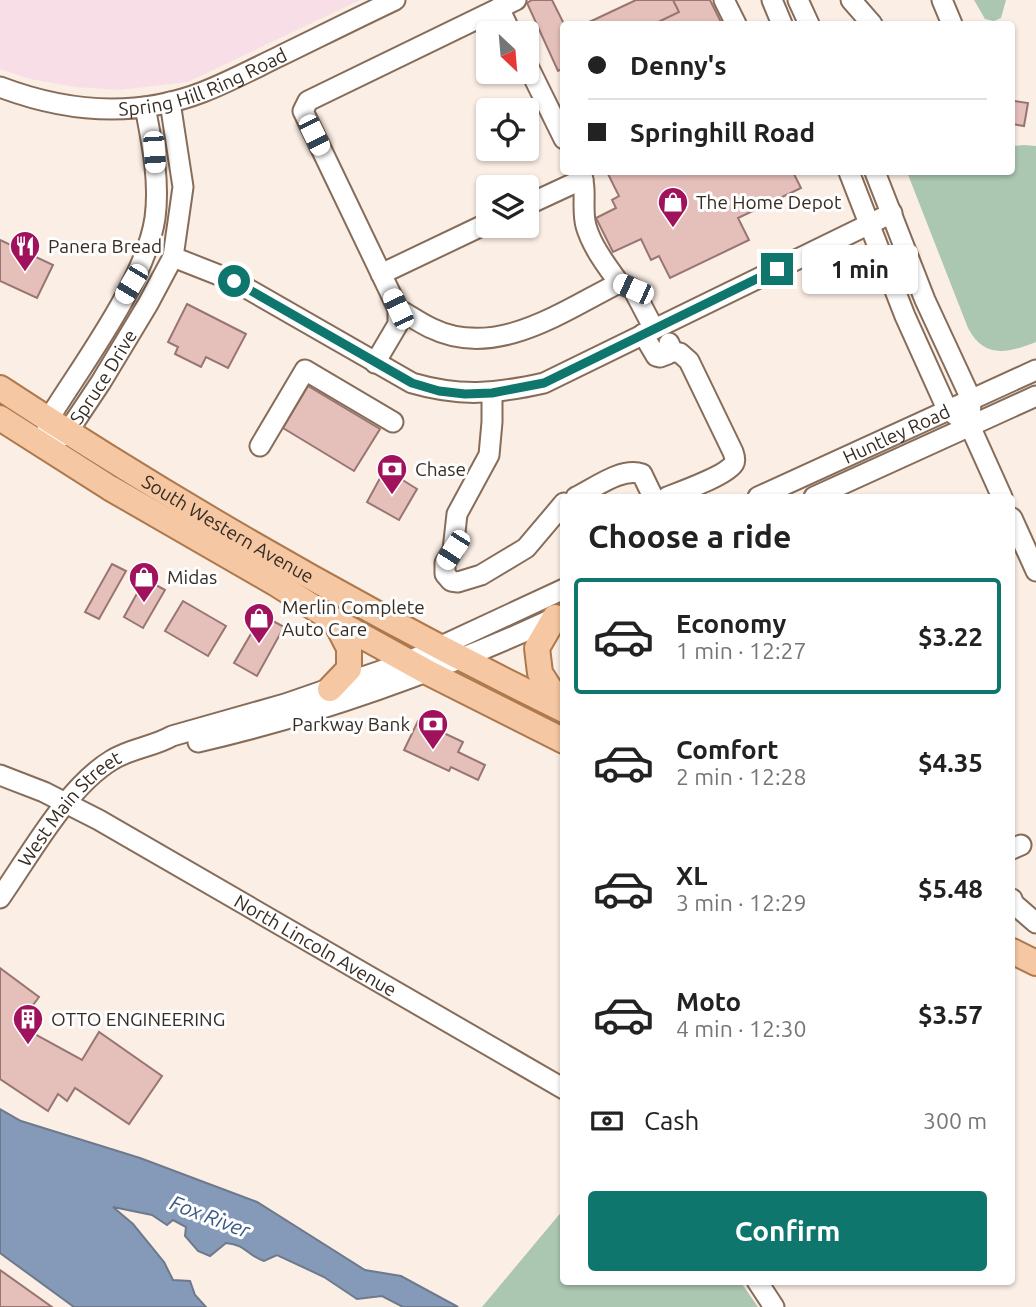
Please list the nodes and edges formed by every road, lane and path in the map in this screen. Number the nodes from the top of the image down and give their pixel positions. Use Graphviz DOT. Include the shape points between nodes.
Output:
graph roads {
  1 [pos="396,0"];
  2 [pos="724,0"];
  3 [pos="772,0"];
  4 [pos="798,0"];
  5 [pos="851,0"];
  6 [pos="942,0"];
  7 [pos="508,4"];
  8 [pos="734,21"];
  9 [pos="781,21"];
  10 [pos="808,21"];
  11 [pos="869,21"];
  12 [pos="951,21"];
  13 [pos="537,84"];
  14 [pos="0,88"];
  15 [pos="170,102"];
  16 [pos="145,107"];
  17 [pos="560,131"];
  18 [pos="581,175"];
  19 [pos="850,175"];
  20 [pos="876,175"];
  21 [pos="539,198"];
  22 [pos="892,213"];
  23 [pos="870,224"];
  24 [pos="476,229"];
  25 [pos="173,257"];
  26 [pos="382,274"];
  27 [pos="620,283"];
  28 [pos="398,309"];
  29 [pos="653,330"];
  30 [pos="376,363"];
  31 [pos="1036,370"];
  32 [pos="0,388"];
  33 [pos="492,393"];
  34 [pos="1036,396"];
  35 [pos="971,400"];
  36 [pos="947,409"];
  37 [pos="0,418"];
  38 [pos="393,422"];
  39 [pos="57,426"];
  40 [pos="970,426"];
  41 [pos="260,446"];
  42 [pos="45,447"];
  43 [pos="582,494"];
  44 [pos="652,494"];
  45 [pos="674,494"];
  46 [pos="764,494"];
  47 [pos="821,494"];
  48 [pos="1001,494"];
  49 [pos="560,508"];
  50 [pos="1015,525"];
  51 [pos="1036,571"];
  52 [pos="560,591"];
  53 [pos="559,615"];
  54 [pos="335,621"];
  55 [pos="450,654"];
  56 [pos="418,666"];
  57 [pos="330,689"];
  58 [pos="560,704"];
  59 [pos="560,708"];
  60 [pos="560,739"];
  61 [pos="156,744"];
  62 [pos="0,775"];
  63 [pos="66,803"];
  64 [pos="0,898"];
  65 [pos="1015,904"];
  66 [pos="1036,923"];
  67 [pos="1015,952"];
  68 [pos="1036,963"];
  69 [pos="560,1087"];
  70 [pos="760,1285"];
  71 [pos="774,1307"];
  1 -- 15 [label="street, Spring Hill Ring Road" via="224,83"];
  2 -- 8 [label="street"];
  3 -- 9 [label="street"];
  4 -- 10 [label="street"];
  5 -- 11 [label="street"];
  6 -- 12 [label="street"];
  7 -- 26 [label="street" via="308,101 303,111"];
  13 -- 17 [label="street"];
  14 -- 16 [label="street, Spring Hill Ring Road" via="73,108"];
  15 -- 16 [label="street, Spring Hill Ring Road"];
  15 -- 25 [label="street, Spruce Drive" via="183,187"];
  16 -- 39 [label="street, Spruce Drive" via="156,191 148,246"];
  18 -- 21 [label="street"];
  18 -- 27 [label="street" via="586,225 604,263"];
  19 -- 23 [label="street"];
  20 -- 22 [label="street"];
  22 -- 23 [label="street"];
  22 -- 35 [label="street"];
  23 -- 29 [label="street"];
  23 -- 36 [label="street"];
  24 -- 26 [label="street"];
  25 -- 30 [label="street" via="234,281"];
  25 -- 39 [label="street, Spruce Drive" via="148,304"];
  26 -- 28 [label="street"];
  27 -- 28 [label="street" via="502,338 455,337"];
  27 -- 29 [label="street" via="633,289"];
  28 -- 30 [label="street" via="398,324"];
  29 -- 33 [label="street" via="544,383"];
  29 -- 45 [label="street" via="670,351 689,361 735,461 720,474"];
  30 -- 33 [label="street" via="412,383 439,391"];
  31 -- 35 [label="street, Huntley Road"];
  32 -- 39 [label="main road, South Western Avenue"];
  33 -- 49 [label="street" via="488,455 457,514 453,550 444,574 458,582 481,575 526,548"];
  34 -- 40 [label="street, Huntley Road"];
  35 -- 36 [label="street, Huntley Road"];
  35 -- 40 [label="street"];
  36 -- 40 [label="street"];
  36 -- 46 [label="street, Huntley Road"];
  37 -- 42 [label="main road, South Western Avenue"];
  38 -- 41 [label="street" via="305,370"];
  39 -- 42 [label="street, Spruce Drive"];
  39 -- 55 [label="main road, South Western Avenue" via="221,526"];
  40 -- 47 [label="street, Huntley Road"];
  40 -- 48 [label="street"];
  42 -- 54 [label="main road, South Western Avenue"];
  43 -- 44 [label="street" via="624,473 638,472"];
  50 -- 51 [label="street"];
  52 -- 55 [label="street"];
  53 -- 55 [label="street"];
  53 -- 58 [label="main road" via="537,648 540,673"];
  54 -- 56 [label="main road, South Western Avenue"];
  54 -- 57 [label="main road" via="349,648 349,669"];
  55 -- 56 [label="street, West Main Street"];
  55 -- 59 [label="main road, South Western Avenue"];
  56 -- 57 [label="street, West Main Street"];
  56 -- 60 [label="main road, South Western Avenue"];
  56 -- 61 [label="street, West Main Street" via="378,692 175,748"];
  57 -- 61 [label="street, West Main Street"];
  61 -- 63 [label="street, West Main Street" via="111,760"];
  62 -- 63 [label="street, North Lincoln Avenue"];
  63 -- 64 [label="street, West Main Street"];
  63 -- 69 [label="street, North Lincoln Avenue"];
  65 -- 66 [label="street"];
  67 -- 68 [label="main road"];
  70 -- 71 [label="street"];
}
